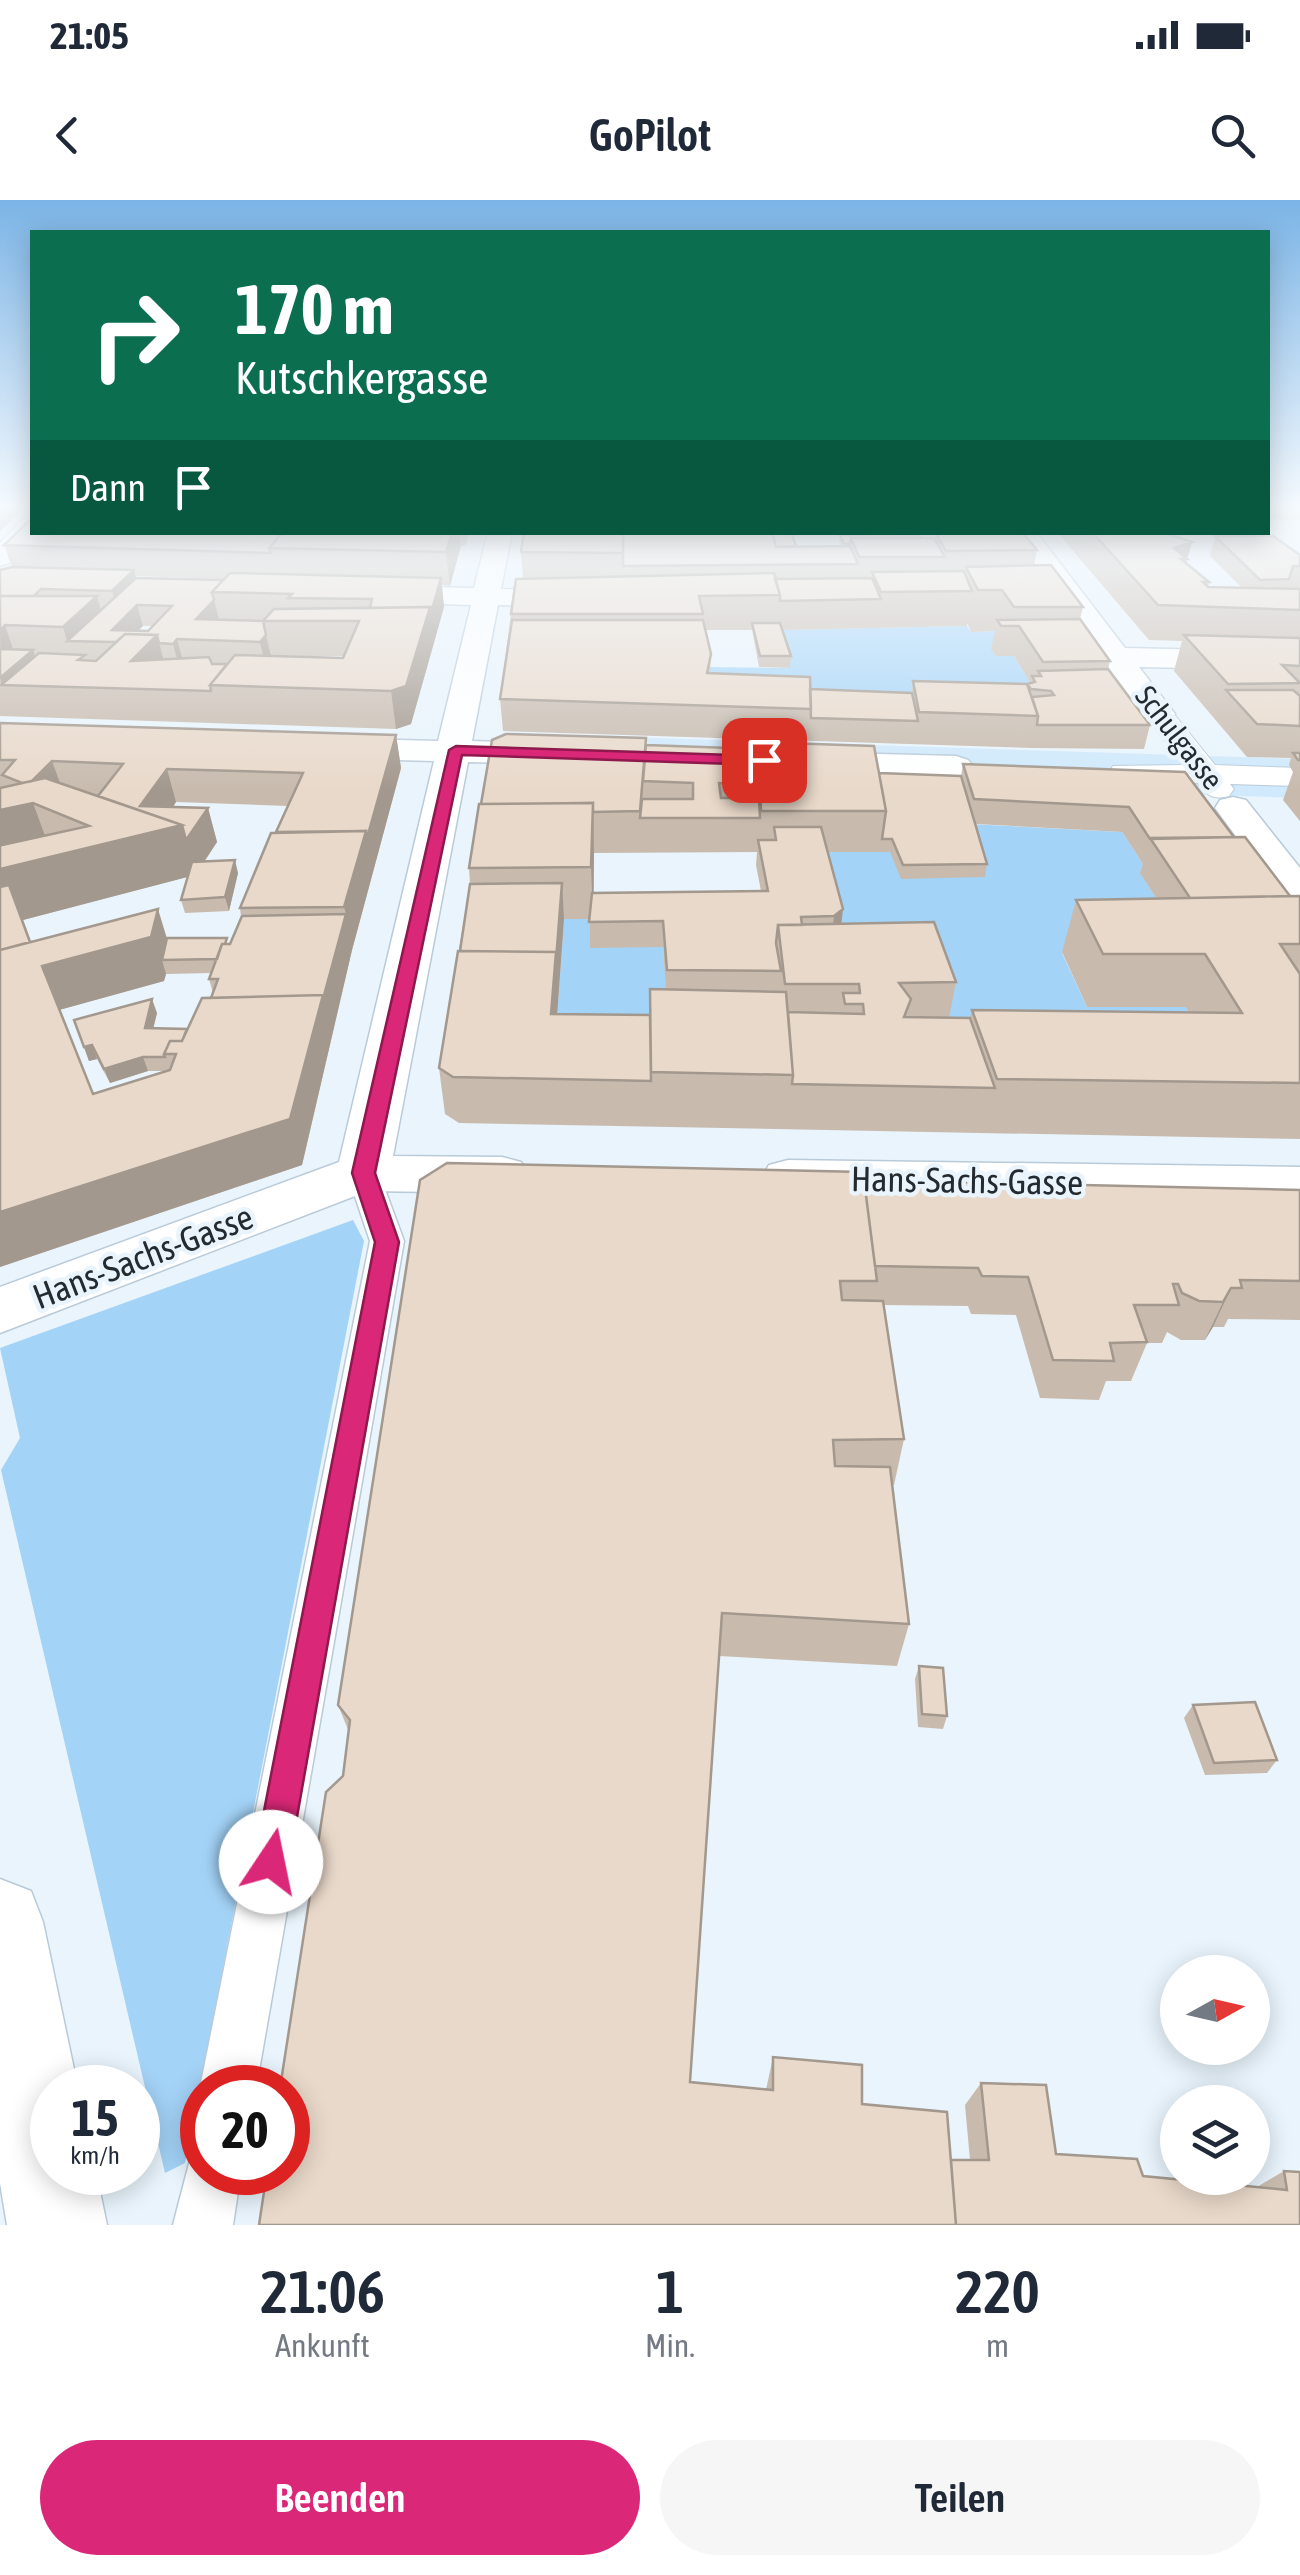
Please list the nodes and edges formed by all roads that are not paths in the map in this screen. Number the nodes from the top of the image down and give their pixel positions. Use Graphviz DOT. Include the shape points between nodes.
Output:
graph roads {
  1 [pos="486,602"];
  2 [pos="1076,602"];
  3 [pos="1116,657"];
  4 [pos="1300,661"];
  5 [pos="1159,714"];
  6 [pos="296,748"];
  7 [pos="456,750"];
  8 [pos="596,755"];
  9 [pos="776,761"];
  10 [pos="956,766"];
  11 [pos="994,768"];
  12 [pos="1091,770"];
  13 [pos="1206,774"];
  14 [pos="1300,777"];
  15 [pos="1233,808"];
  16 [pos="1300,895"];
  17 [pos="364,1173"];
  18 [pos="550,1175"];
  19 [pos="748,1178"];
  20 [pos="1300,1185"];
  21 [pos="0,1311"];
  22 [pos="0,1922"];
  23 [pos="232,2065"];
  24 [pos="208,2195"];
  25 [pos="57,2225"];
  26 [pos="202,2225"];
  1 -- 7 [label="street"];
  2 -- 3 [label="street, Schulgasse"];
  3 -- 4 [label="street"];
  3 -- 5 [label="street, Schulgasse"];
  5 -- 13 [label="street, Schulgasse"];
  6 -- 7 [label="street"];
  7 -- 8 [label="street"];
  7 -- 17 [label="street"];
  9 -- 10 [label="street"];
  10 -- 11 [label="street"];
  12 -- 13 [label="street"];
  13 -- 14 [label="street"];
  13 -- 15 [label="street, Schulgasse"];
  15 -- 16 [label="street, Schulgasse"];
  17 -- 18 [label="street, Hans-Sachs-Gasse"];
  17 -- 21 [label="street, Hans-Sachs-Gasse"];
  17 -- 23 [label="lane" via="387,1242"];
  19 -- 20 [label="street, Hans-Sachs-Gasse"];
  22 -- 25 [label="street"];
  24 -- 26 [label="lane"];
}
